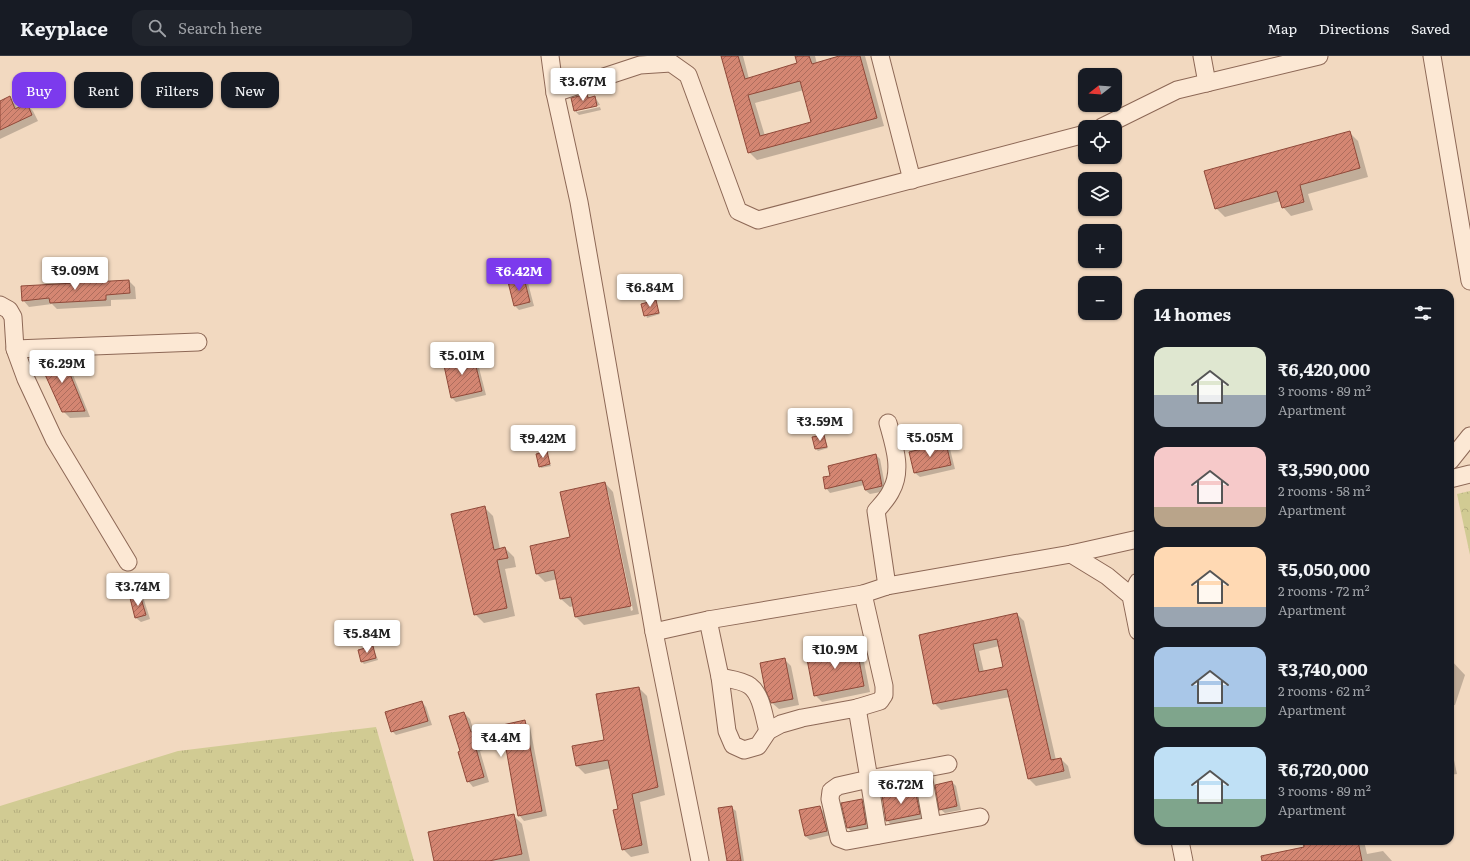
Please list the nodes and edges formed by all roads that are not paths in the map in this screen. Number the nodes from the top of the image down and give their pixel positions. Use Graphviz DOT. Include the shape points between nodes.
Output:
graph roads {
  1 [pos="550,56"];
  2 [pos="880,56"];
  3 [pos="1202,56"];
  4 [pos="1319,56"];
  5 [pos="1432,56"];
  6 [pos="1207,83"];
  7 [pos="555,93"];
  8 [pos="1116,120"];
  9 [pos="1078,136"];
  10 [pos="912,180"];
  11 [pos="1470,281"];
  12 [pos="0,305"];
  13 [pos="198,342"];
  14 [pos="16,349"];
  15 [pos="888,423"];
  16 [pos="1470,436"];
  17 [pos="1454,456"];
  18 [pos="1470,474"];
  19 [pos="1454,478"];
  20 [pos="1134,540"];
  21 [pos="1071,554"];
  22 [pos="128,562"];
  23 [pos="887,586"];
  24 [pos="1134,589"];
  25 [pos="863,594"];
  26 [pos="708,620"];
  27 [pos="654,632"];
  28 [pos="720,677"];
  29 [pos="857,708"];
  30 [pos="768,731"];
  31 [pos="948,764"];
  32 [pos="922,769"];
  33 [pos="869,779"];
  34 [pos="980,816"];
  35 [pos="932,825"];
  36 [pos="878,836"];
  37 [pos="1181,845"];
  38 [pos="700,861"];
  39 [pos="1184,861"];
  1 -- 7 [label="street"];
  2 -- 10 [label="street"];
  3 -- 6 [label="street"];
  4 -- 6 [label="street"];
  5 -- 11 [label="street"];
  6 -- 8 [label="street" via="1177,90"];
  7 -- 10 [label="street" via="640,66 671,63 688,75 738,211 758,220"];
  7 -- 27 [label="street" via="579,202"];
  9 -- 10 [label="street"];
  12 -- 14 [label="street" via="9,310 14,317"];
  13 -- 14 [label="street"];
  14 -- 22 [label="street" via="26,379 54,439"];
  15 -- 23 [label="street" via="898,475 891,491 876,511"];
  16 -- 17 [label="street"];
  18 -- 19 [label="street"];
  20 -- 21 [label="street"];
  21 -- 23 [label="street"];
  21 -- 24 [label="street"];
  23 -- 25 [label="street"];
  25 -- 26 [label="street"];
  25 -- 29 [label="street" via="884,695 880,701"];
  26 -- 27 [label="street"];
  26 -- 28 [label="street"];
  27 -- 38 [label="street"];
  28 -- 30 [label="street" via="739,681 751,687 758,698"];
  28 -- 30 [label="street" via="727,731 733,745 744,750 758,746"];
  29 -- 30 [label="street" via="802,718"];
  29 -- 33 [label="street"];
  31 -- 32 [label="street"];
  32 -- 33 [label="street"];
  32 -- 35 [label="street"];
  33 -- 36 [label="street"];
  33 -- 36 [label="street" via="838,786 830,791 830,799 839,838 847,841"];
  34 -- 35 [label="street"];
  35 -- 36 [label="street"];
  37 -- 39 [label="street"];
}
